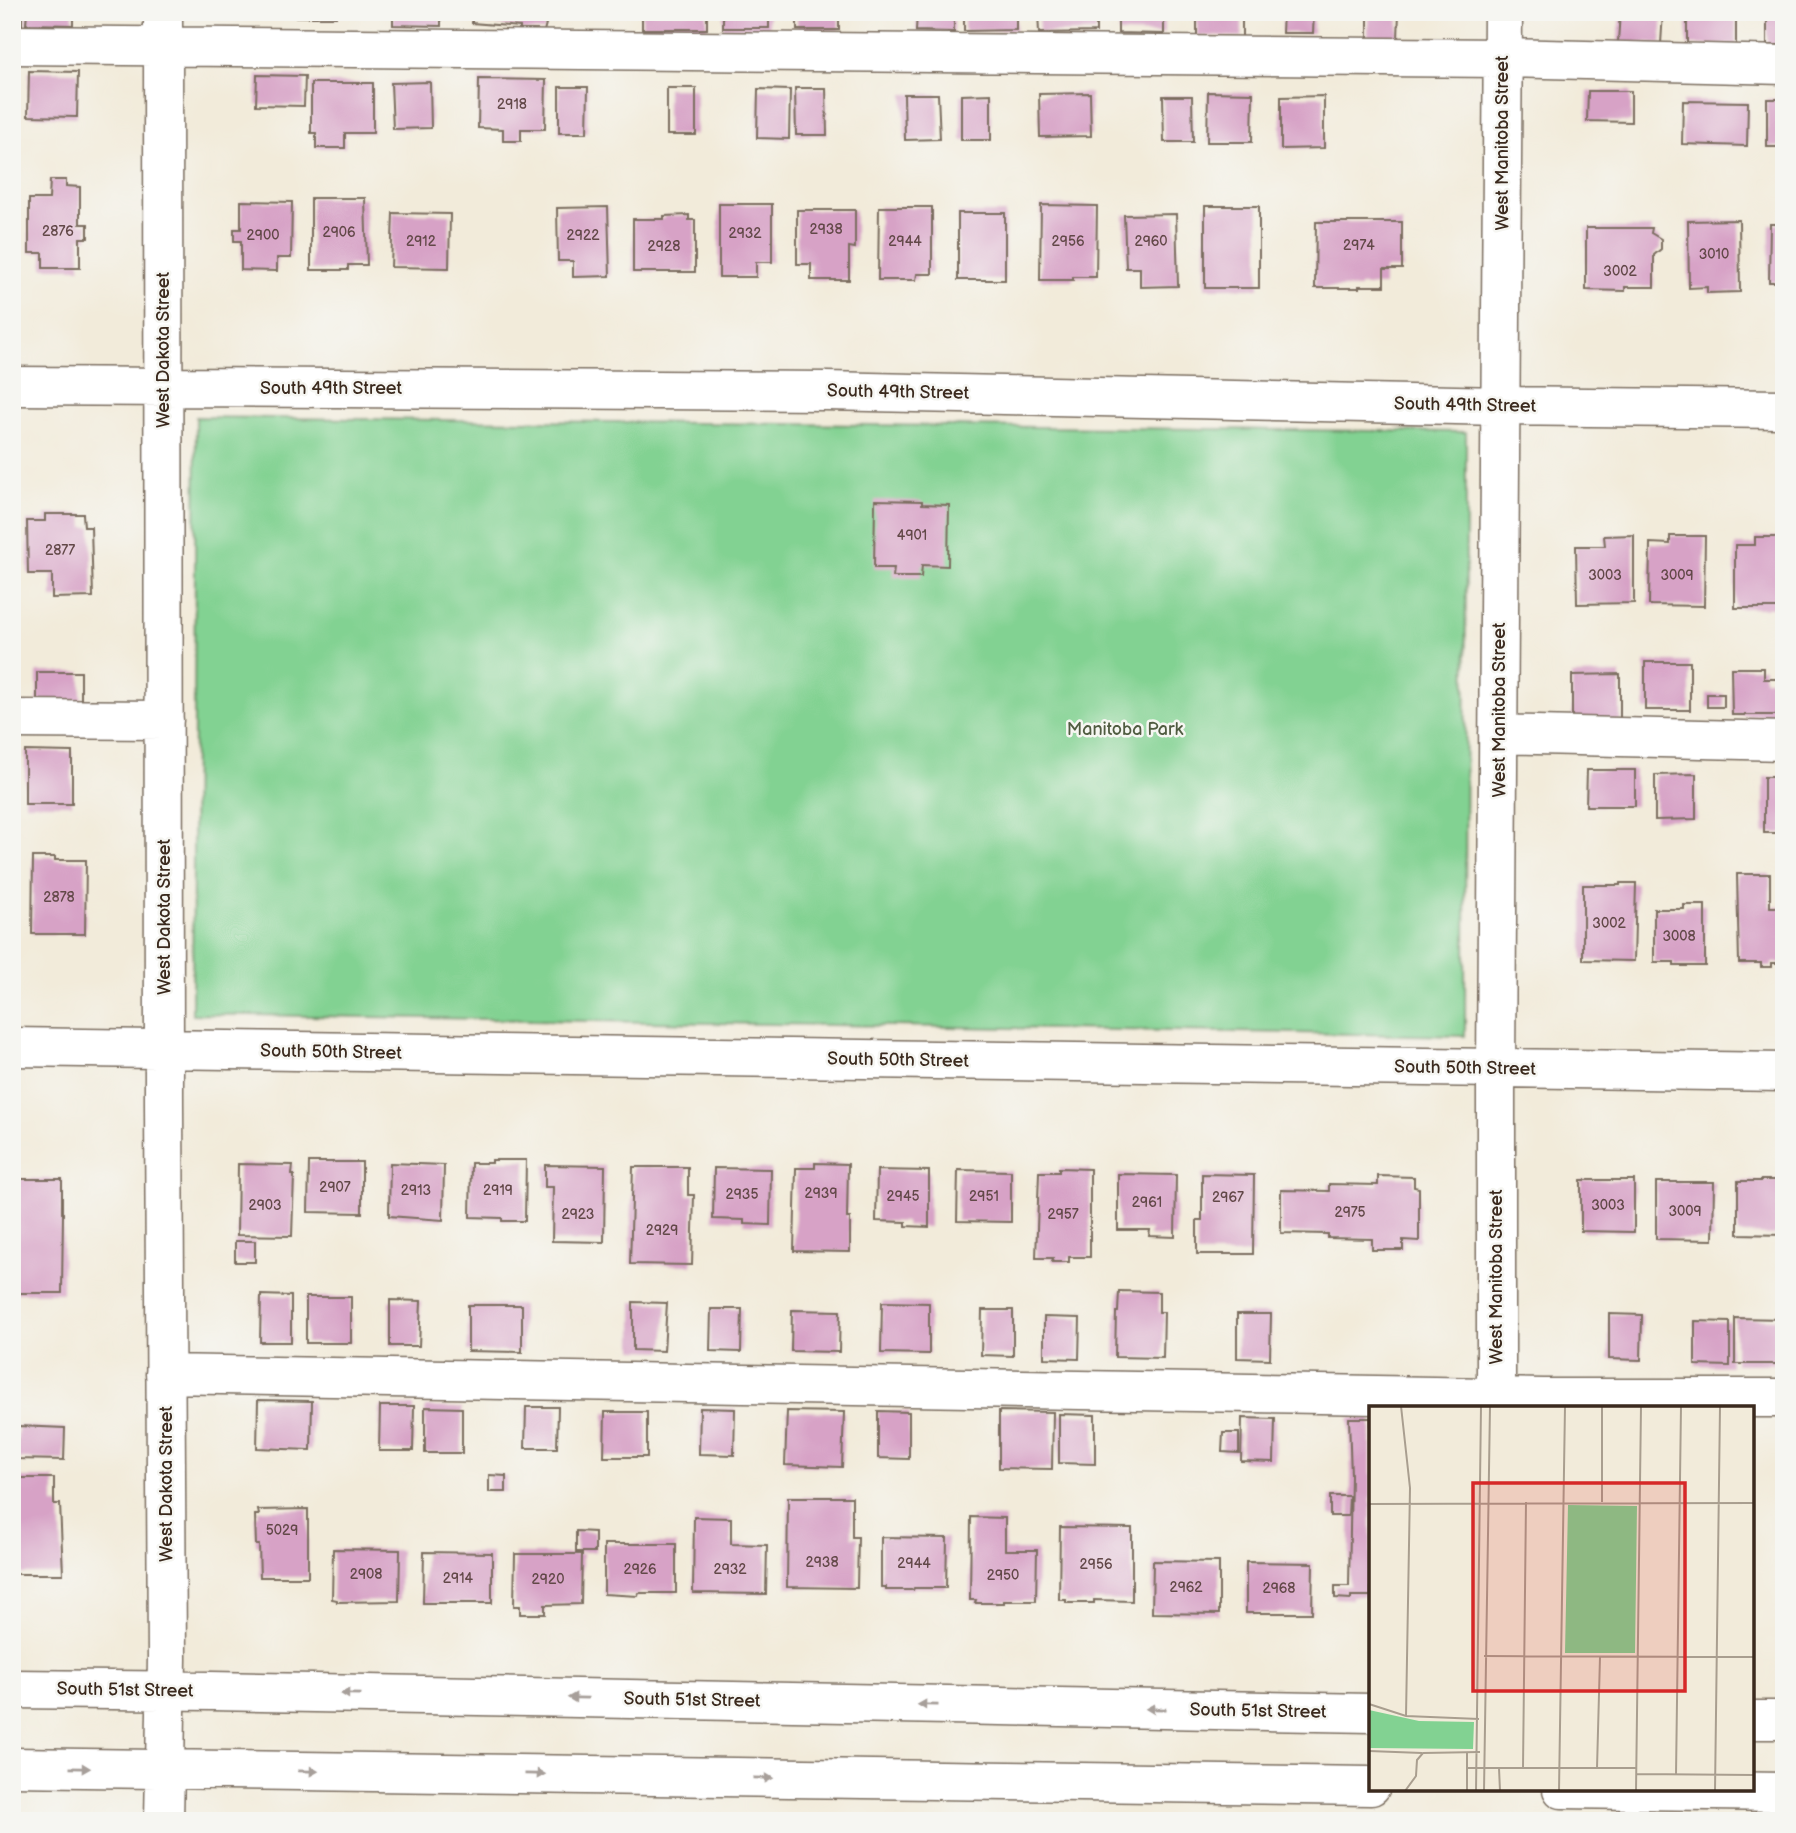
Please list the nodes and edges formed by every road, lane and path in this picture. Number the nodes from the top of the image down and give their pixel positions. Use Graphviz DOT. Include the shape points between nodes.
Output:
graph roads {
  1 [pos="1503,12"];
  2 [pos="163,29"];
  3 [pos="12,44"];
  4 [pos="1503,58"];
  5 [pos="1784,65"];
  6 [pos="12,386"];
  7 [pos="163,387"];
  8 [pos="1501,406"];
  9 [pos="1784,409"];
  10 [pos="12,719"];
  11 [pos="164,720"];
  12 [pos="1499,734"];
  13 [pos="1784,741"];
  14 [pos="12,1046"];
  15 [pos="164,1050"];
  16 [pos="1496,1069"];
  17 [pos="1784,1073"];
  18 [pos="165,1374"];
  19 [pos="1784,1398"];
  20 [pos="1496,1402"];
  21 [pos="12,1689"];
  22 [pos="167,1691"];
  23 [pos="1369,1713"];
  24 [pos="1754,1720"];
  25 [pos="1784,1720"];
  26 [pos="12,1767"];
  27 [pos="165,1769"];
  28 [pos="1369,1786"];
  29 [pos="1673,1791"];
  30 [pos="1784,1793"];
  31 [pos="164,1821"];
  1 -- 4 [label="street, West Manitoba Street"];
  2 -- 3 [label="street"];
  2 -- 4 [label="street"];
  2 -- 7 [label="street, West Dakota Street"];
  4 -- 5 [label="street"];
  4 -- 8 [label="street, West Manitoba Street"];
  6 -- 7 [label="street, South 49th Street"];
  7 -- 8 [label="street, South 49th Street" via="826,391"];
  7 -- 11 [label="street, West Dakota Street"];
  8 -- 9 [label="street, South 49th Street"];
  8 -- 12 [label="street, West Manitoba Street"];
  10 -- 11 [label="street"];
  11 -- 15 [label="street, West Dakota Street"];
  12 -- 13 [label="street"];
  12 -- 16 [label="street, West Manitoba Street"];
  14 -- 15 [label="street, South 50th Street"];
  15 -- 16 [label="street, South 50th Street"];
  15 -- 18 [label="street, West Dakota Street"];
  16 -- 17 [label="street, South 50th Street"];
  16 -- 20 [label="street, West Manitoba Street"];
  18 -- 20 [label="street"];
  18 -- 22 [label="street, West Dakota Street"];
  19 -- 20 [label="street"];
  21 -- 22 [label="street, South 51st Street"];
  23 -- 22 [label="street, South 51st Street, one-way"];
  22 -- 27 [label="street, West Dakota Street"];
  24 -- 25 [label="street"];
  26 -- 27 [label="street, one-way"];
  27 -- 28 [label="street, one-way"];
  27 -- 31 [label="street, West Dakota Street"];
  29 -- 30 [label="street"];
}
